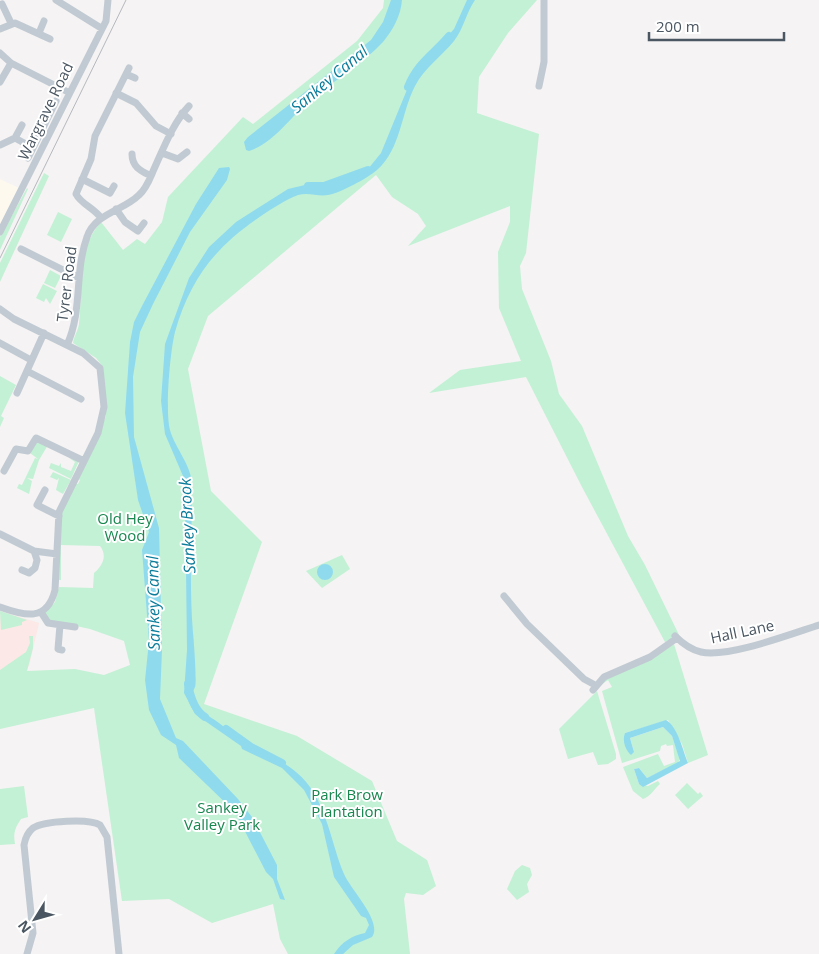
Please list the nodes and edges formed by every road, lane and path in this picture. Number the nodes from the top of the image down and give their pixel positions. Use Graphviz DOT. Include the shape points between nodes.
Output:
graph roads {
  1 [pos="56,0"];
  2 [pos="108,0"];
  3 [pos="544,0"];
  4 [pos="2,2"];
  5 [pos="44,21"];
  6 [pos="11,24"];
  7 [pos="101,28"];
  8 [pos="0,29"];
  9 [pos="39,33"];
  10 [pos="50,39"];
  11 [pos="0,53"];
  12 [pos="11,63"];
  13 [pos="135,78"];
  14 [pos="0,82"];
  15 [pos="539,86"];
  16 [pos="68,92"];
  17 [pos="116,93"];
  18 [pos="56,101"];
  19 [pos="189,106"];
  20 [pos="182,114"];
  21 [pos="189,119"];
  22 [pos="22,125"];
  23 [pos="171,134"];
  24 [pos="15,138"];
  25 [pos="0,146"];
  26 [pos="33,148"];
  27 [pos="162,152"];
  28 [pos="187,152"];
  29 [pos="132,154"];
  30 [pos="28,158"];
  31 [pos="151,176"];
  32 [pos="82,179"];
  33 [pos="114,186"];
  34 [pos="116,209"];
  35 [pos="101,218"];
  36 [pos="144,223"];
  37 [pos="0,232"];
  38 [pos="20,249"];
  39 [pos="79,278"];
  40 [pos="0,309"];
  41 [pos="44,334"];
  42 [pos="0,343"];
  43 [pos="67,346"];
  44 [pos="31,360"];
  45 [pos="27,371"];
  46 [pos="17,393"];
  47 [pos="81,399"];
  48 [pos="84,461"];
  49 [pos="4,472"];
  50 [pos="45,490"];
  51 [pos="59,516"];
  52 [pos="0,534"];
  53 [pos="34,551"];
  54 [pos="57,554"];
  55 [pos="22,570"];
  56 [pos="504,596"];
  57 [pos="0,607"];
  58 [pos="41,612"];
  59 [pos="60,625"];
  60 [pos="819,625"];
  61 [pos="75,627"];
  62 [pos="49,650"];
  63 [pos="27,954"];
  64 [pos="119,954"];
  1 -- 7 [label="street"];
  2 -- 7 [label="street, Wargrave Road" via="108,16"];
  3 -- 15 [label="street" via="544,62"];
  4 -- 6 [label="street"];
  5 -- 9 [label="street"];
  6 -- 8 [label="street"];
  6 -- 9 [label="street"];
  7 -- 16 [label="street, Wargrave Road"];
  9 -- 10 [label="street"];
  11 -- 12 [label="street"];
  12 -- 14 [label="street"];
  12 -- 16 [label="street"];
  13 -- 17 [label="street" via="127,71"];
  16 -- 37 [label="street, Wargrave Road"];
  17 -- 23 [label="street" via="136,103 156,126"];
  17 -- 32 [label="street" via="95,136 91,159"];
  18 -- 26 [label="street"];
  19 -- 20 [label="street, Tyrer Road"];
  20 -- 21 [label="street"];
  20 -- 23 [label="street, Tyrer Road"];
  22 -- 24 [label="street"];
  23 -- 27 [label="street, Tyrer Road"];
  24 -- 25 [label="street"];
  24 -- 26 [label="street"];
  26 -- 30 [label="street"];
  27 -- 28 [label="street" via="178,159"];
  27 -- 31 [label="street, Tyrer Road"];
  29 -- 31 [label="street" via="132,161 138,169"];
  31 -- 34 [label="street, Tyrer Road" via="139,195"];
  32 -- 33 [label="street" via="110,193"];
  32 -- 35 [label="street" via="76,194"];
  34 -- 35 [label="street, Tyrer Road"];
  34 -- 36 [label="street" via="138,231"];
  35 -- 39 [label="street, Tyrer Road" via="87,236"];
  38 -- 39 [label="street"];
  39 -- 43 [label="street, Tyrer Road" via="76,321"];
  40 -- 41 [label="street"];
  41 -- 43 [label="street"];
  41 -- 44 [label="street"];
  42 -- 44 [label="street"];
  43 -- 48 [label="street" via="92,360 100,368 103,382 102,422"];
  44 -- 45 [label="street"];
  45 -- 46 [label="street"];
  45 -- 47 [label="street"];
  48 -- 49 [label="street" via="36,438 28,451 16,449"];
  48 -- 51 [label="street"];
  50 -- 51 [label="street" via="37,505"];
  51 -- 54 [label="street"];
  52 -- 53 [label="street"];
  53 -- 54 [label="street"];
  53 -- 55 [label="street" via="35,568 29,573"];
  54 -- 58 [label="street" via="54,595"];
  56 -- 60 [label="street, Hall Lane" via="527,624 594,687 604,677 650,657 676,637 701,652 722,652"];
  57 -- 58 [label="street" via="24,614"];
  58 -- 59 [label="street" via="45,620"];
  59 -- 61 [label="street"];
  59 -- 62 [label="street" via="60,650"];
  63 -- 64 [label="street" via="33,932 24,845 26,837 39,826 86,820 100,825 106,837"];
}
